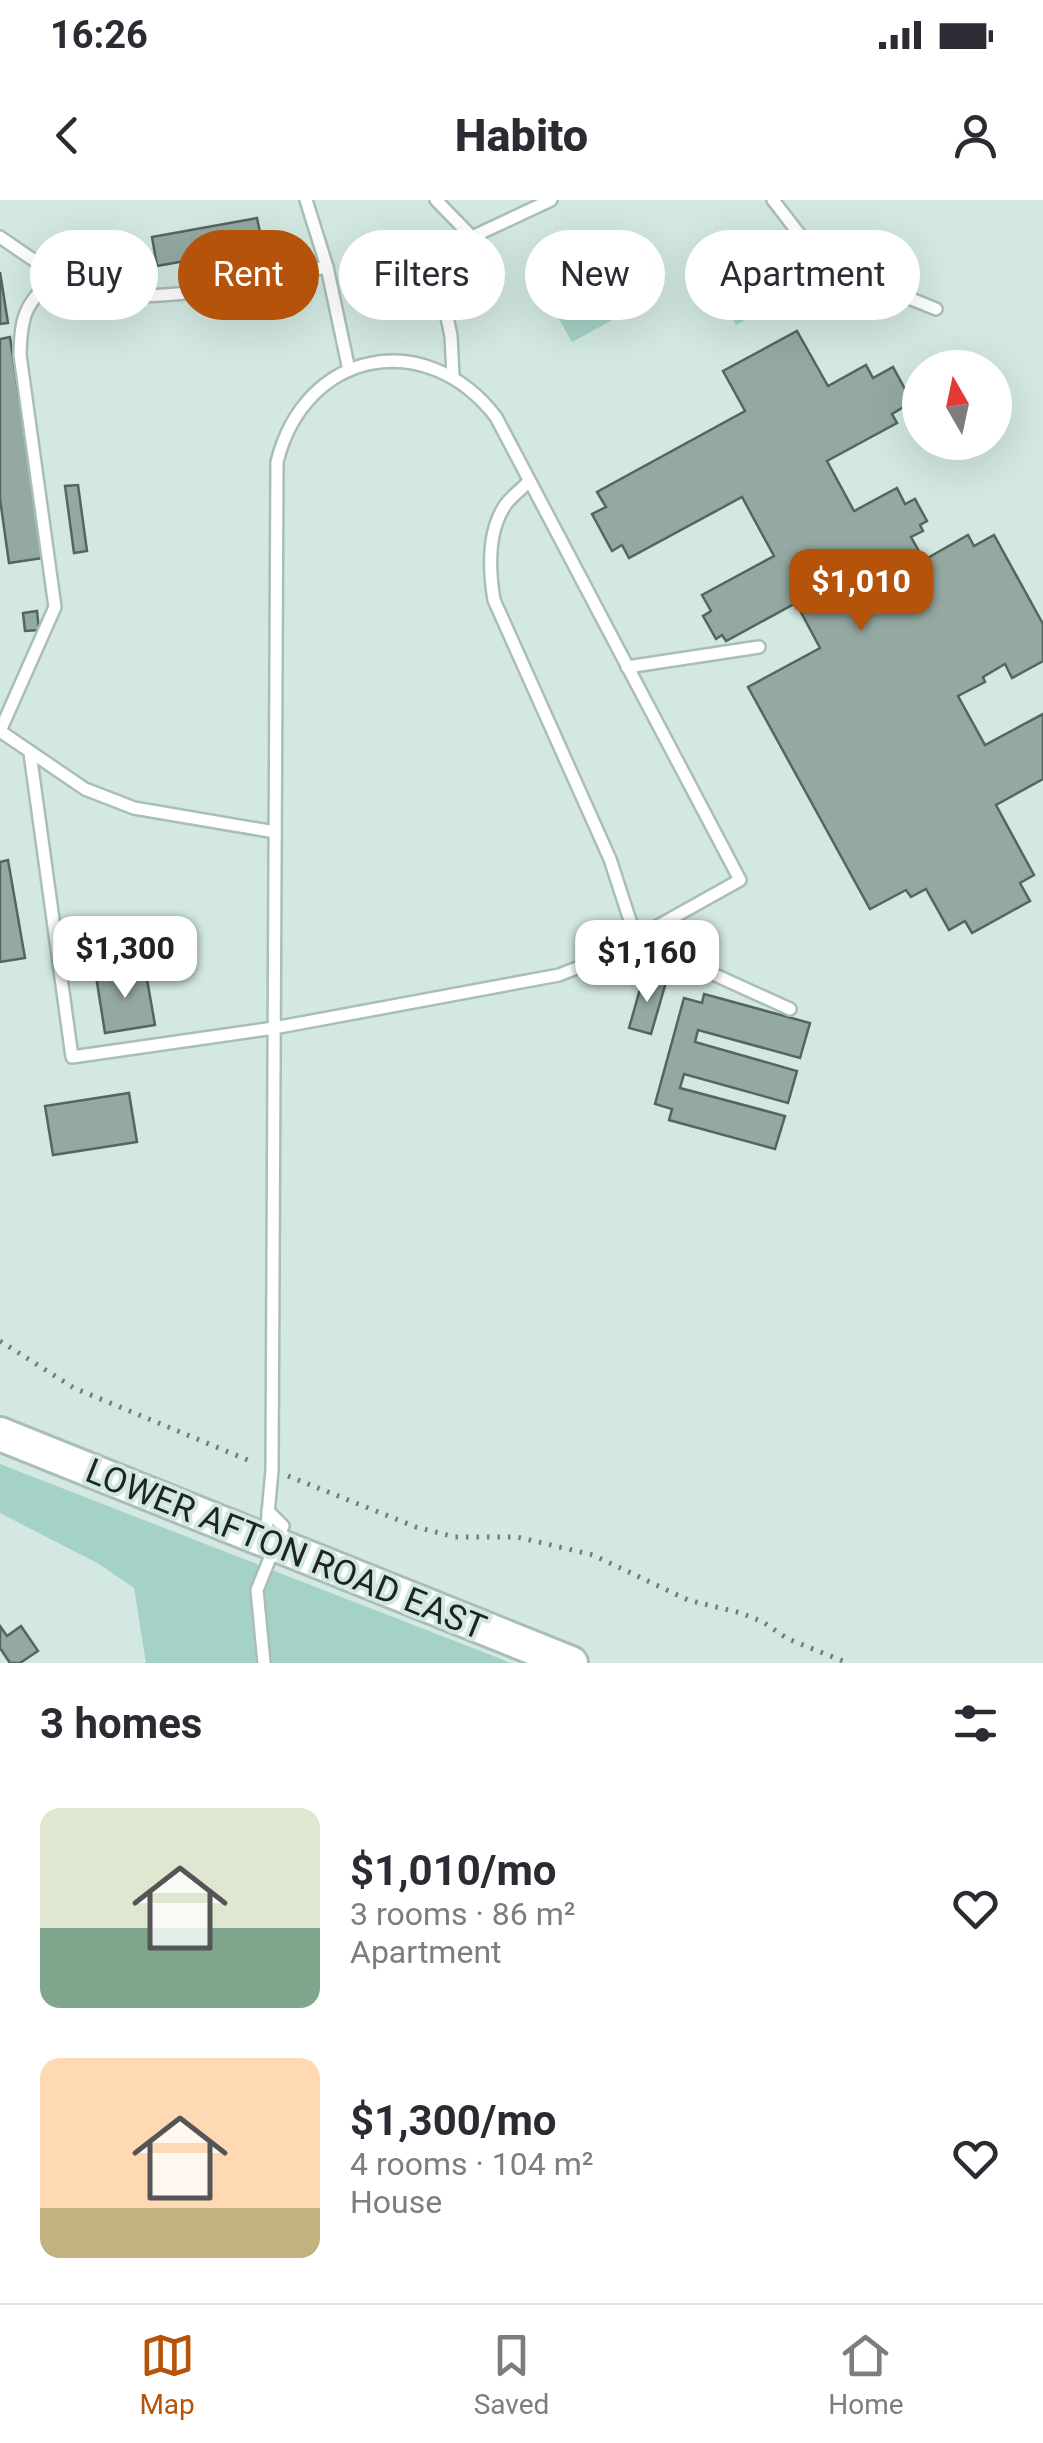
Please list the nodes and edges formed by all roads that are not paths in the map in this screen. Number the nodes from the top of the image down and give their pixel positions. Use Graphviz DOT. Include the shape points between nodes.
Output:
graph roads {
  1 [pos="306,200"];
  2 [pos="436,200"];
  3 [pos="551,200"];
  4 [pos="773,200"];
  5 [pos="465,230"];
  6 [pos="487,230"];
  7 [pos="0,238"];
  8 [pos="30,257"];
  9 [pos="327,267"];
  10 [pos="158,295"];
  11 [pos="30,304"];
  12 [pos="936,309"];
  13 [pos="447,320"];
  14 [pos="349,370"];
  15 [pos="452,376"];
  16 [pos="529,482"];
  17 [pos="759,647"];
  18 [pos="627,666"];
  19 [pos="30,753"];
  20 [pos="276,832"];
  21 [pos="636,939"];
  22 [pos="790,1009"];
  23 [pos="274,1028"];
  24 [pos="0,1434"];
  25 [pos="270,1532"];
  26 [pos="264,1663"];
  27 [pos="572,1663"];
  1 -- 9 [label="lane"];
  2 -- 5 [label="lane"];
  3 -- 6 [label="lane"];
  4 -- 12 [label="lane" via="800,235 894,292"];
  7 -- 8 [label="lane"];
  9 -- 10 [label="lane"];
  9 -- 14 [label="lane"];
  11 -- 19 [label="lane" via="21,321 20,355 54,608 0,732"];
  13 -- 15 [label="lane"];
  14 -- 15 [label="lane" via="394,362"];
  14 -- 20 [label="lane" via="300,406 277,462"];
  15 -- 16 [label="lane" via="496,418"];
  16 -- 18 [label="lane"];
  16 -- 21 [label="lane" via="505,505 495,530 489,569 494,600 610,860"];
  17 -- 18 [label="lane"];
  18 -- 21 [label="lane" via="740,880"];
  19 -- 20 [label="lane" via="85,788 134,808"];
  19 -- 23 [label="lane" via="72,1057"];
  20 -- 23 [label="lane"];
  21 -- 22 [label="lane"];
  21 -- 23 [label="lane" via="560,975"];
  23 -- 25 [label="lane"];
  24 -- 25 [label="main road, LOWER AFTON ROAD EAST"];
  25 -- 26 [label="lane" via="256,1590"];
  25 -- 27 [label="main road, LOWER AFTON ROAD EAST"];
}
